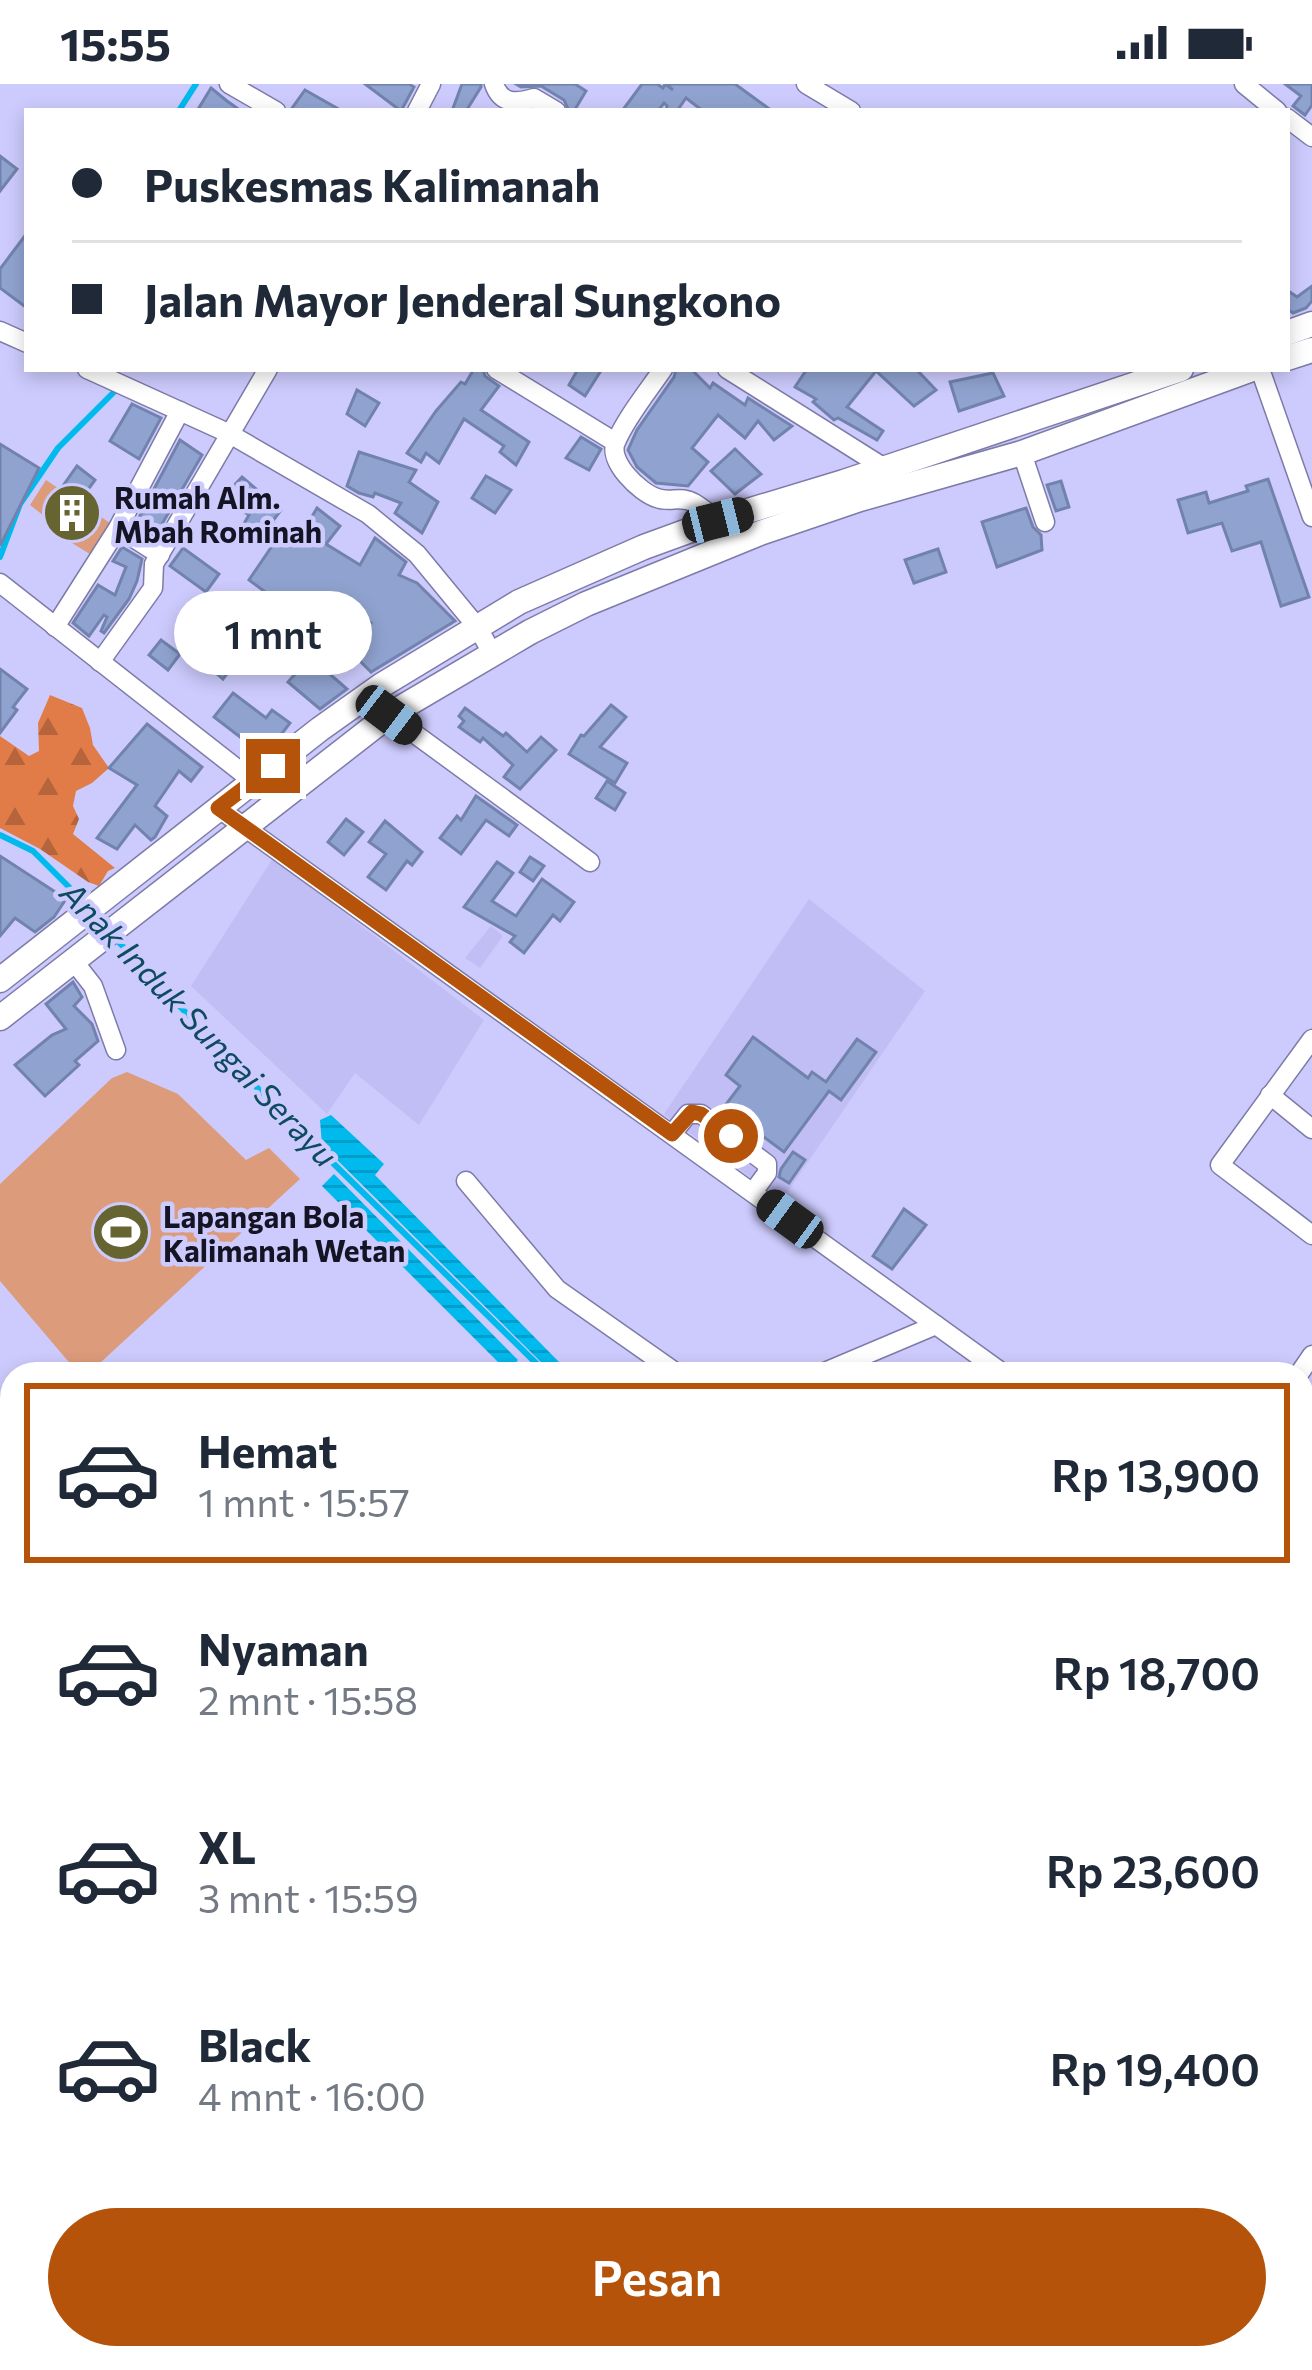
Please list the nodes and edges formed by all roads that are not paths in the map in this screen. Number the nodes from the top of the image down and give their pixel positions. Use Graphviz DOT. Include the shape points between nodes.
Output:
graph roads {
  1 [pos="229,84"];
  2 [pos="494,84"];
  3 [pos="806,84"];
  4 [pos="1244,84"];
  5 [pos="271,108"];
  6 [pos="551,108"];
  7 [pos="846,108"];
  8 [pos="1273,108"];
  9 [pos="94,372"];
  10 [pos="266,372"];
  11 [pos="501,372"];
  12 [pos="661,372"];
  13 [pos="731,372"];
  14 [pos="1173,372"];
  15 [pos="1248,372"];
  16 [pos="1257,372"];
  17 [pos="180,411"];
  18 [pos="228,434"];
  19 [pos="615,442"];
  20 [pos="1022,453"];
  21 [pos="887,478"];
  22 [pos="1312,517"];
  23 [pos="718,520"];
  24 [pos="1045,522"];
  25 [pos="118,528"];
  26 [pos="728,547"];
  27 [pos="160,555"];
  28 [pos="6,587"];
  29 [pos="55,627"];
  30 [pos="478,628"];
  31 [pos="492,653"];
  32 [pos="100,662"];
  33 [pos="389,715"];
  34 [pos="253,780"];
  35 [pos="277,800"];
  36 [pos="218,808"];
  37 [pos="242,828"];
  38 [pos="590,862"];
  39 [pos="82,952"];
  40 [pos="0,980"];
  41 [pos="0,1016"];
  42 [pos="1312,1039"];
  43 [pos="116,1050"];
  44 [pos="1270,1096"];
  45 [pos="1312,1129"];
  46 [pos="672,1134"];
  47 [pos="466,1181"];
  48 [pos="753,1192"];
  49 [pos="1312,1235"];
  50 [pos="936,1325"];
  51 [pos="661,1362"];
  52 [pos="848,1362"];
  53 [pos="987,1362"];
  1 -- 5 [label="street"];
  2 -- 6 [label="street" via="512,102 535,98"];
  3 -- 7 [label="street"];
  4 -- 8 [label="street"];
  9 -- 17 [label="street"];
  10 -- 18 [label="street"];
  11 -- 19 [label="street"];
  12 -- 19 [label="street"];
  13 -- 21 [label="street"];
  14 -- 21 [label="main road"];
  15 -- 20 [label="main road"];
  16 -- 22 [label="street"];
  17 -- 18 [label="street"];
  17 -- 25 [label="street"];
  18 -- 27 [label="street"];
  18 -- 30 [label="street" via="368,514 417,554"];
  19 -- 23 [label="street" via="617,466 653,497 685,498"];
  20 -- 21 [label="main road"];
  20 -- 24 [label="street"];
  21 -- 23 [label="main road"];
  21 -- 26 [label="main road"];
  23 -- 26 [label="street"];
  23 -- 30 [label="main road" via="519,602"];
  25 -- 27 [label="street"];
  25 -- 29 [label="street"];
  26 -- 31 [label="main road" via="586,604"];
  27 -- 32 [label="street" via="153,588"];
  28 -- 29 [label="street"];
  29 -- 32 [label="street"];
  30 -- 31 [label="street"];
  30 -- 34 [label="main road" via="382,685"];
  31 -- 33 [label="main road"];
  32 -- 34 [label="street"];
  33 -- 35 [label="main road"];
  33 -- 38 [label="street"];
  34 -- 35 [label="street"];
  34 -- 36 [label="main road"];
  35 -- 37 [label="main road"];
  36 -- 37 [label="street"];
  36 -- 40 [label="main road"];
  37 -- 39 [label="main road"];
  37 -- 46 [label="street"];
  39 -- 41 [label="main road"];
  39 -- 43 [label="street"];
  42 -- 44 [label="street"];
  44 -- 45 [label="street"];
  44 -- 49 [label="street" via="1220,1166"];
  46 -- 48 [label="street"];
  46 -- 48 [label="street" via="692,1112 701,1114 767,1164"];
  47 -- 51 [label="street" via="557,1289"];
  48 -- 50 [label="street"];
  50 -- 52 [label="street"];
  50 -- 53 [label="street"];
}
